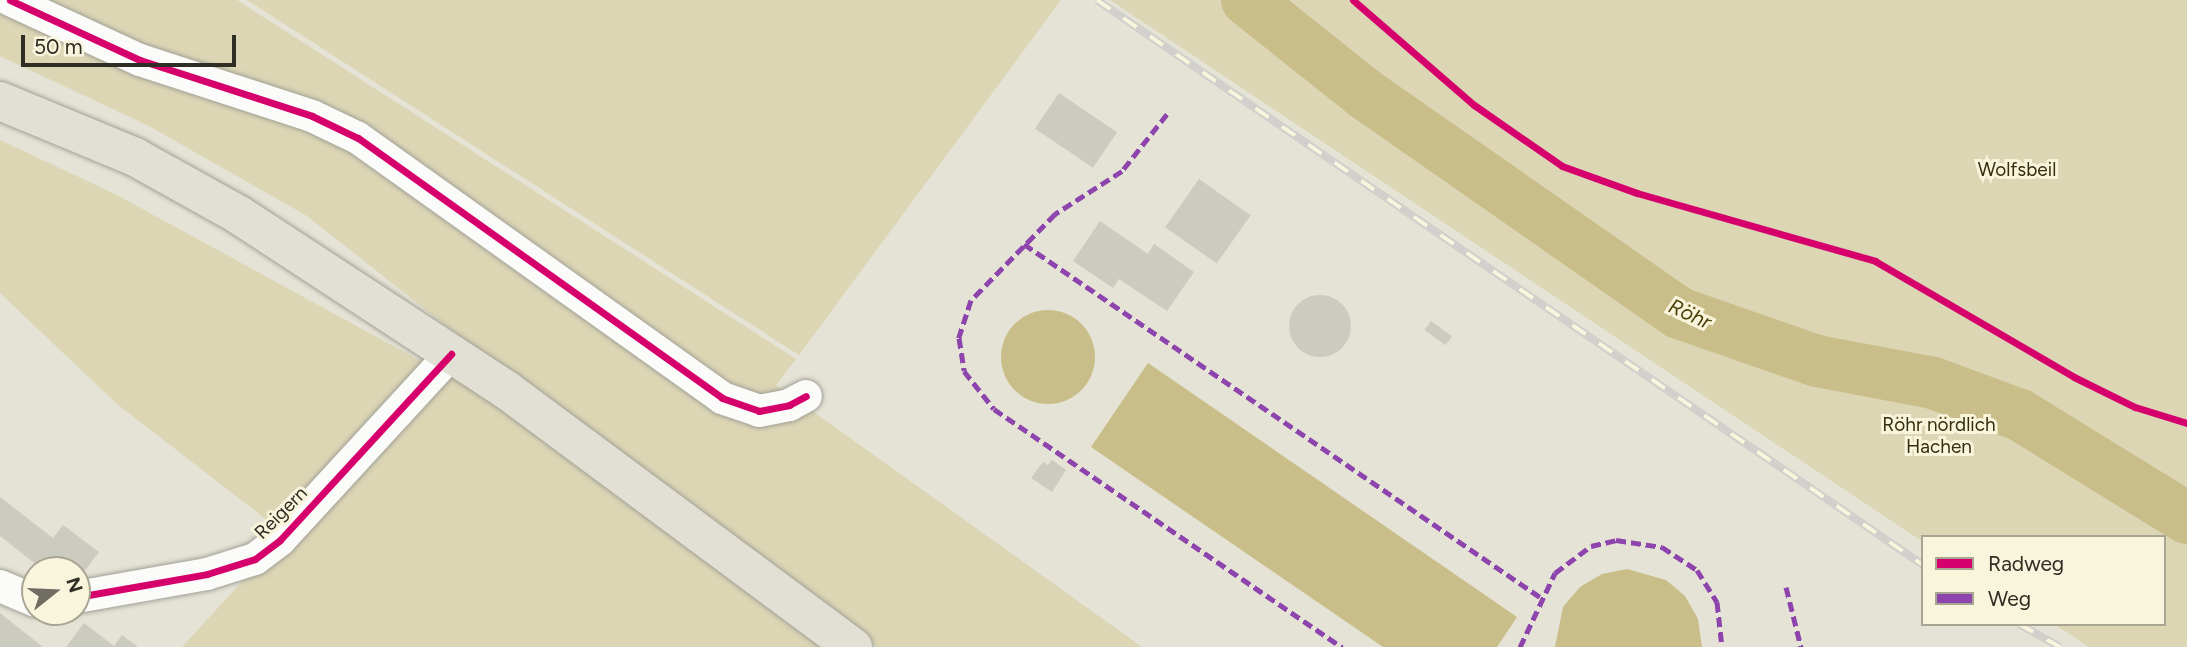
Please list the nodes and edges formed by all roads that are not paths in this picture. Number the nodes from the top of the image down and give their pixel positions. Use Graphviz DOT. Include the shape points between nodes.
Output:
graph roads {
  1 [pos="10,0"];
  2 [pos="0,101"];
  3 [pos="451,354"];
  4 [pos="806,396"];
  5 [pos="0,586"];
  6 [pos="21,595"];
  7 [pos="91,595"];
  8 [pos="853,647"];
  1 -- 4 [label="street" via="140,61 302,112 358,138 722,398 759,411"];
  2 -- 3 [label="main road" via="135,157 190,186"];
  3 -- 7 [label="street, Reigern" via="280,540 255,559 207,574"];
  3 -- 8 [label="main road" via="634,481"];
  5 -- 6 [label="street"];
}
